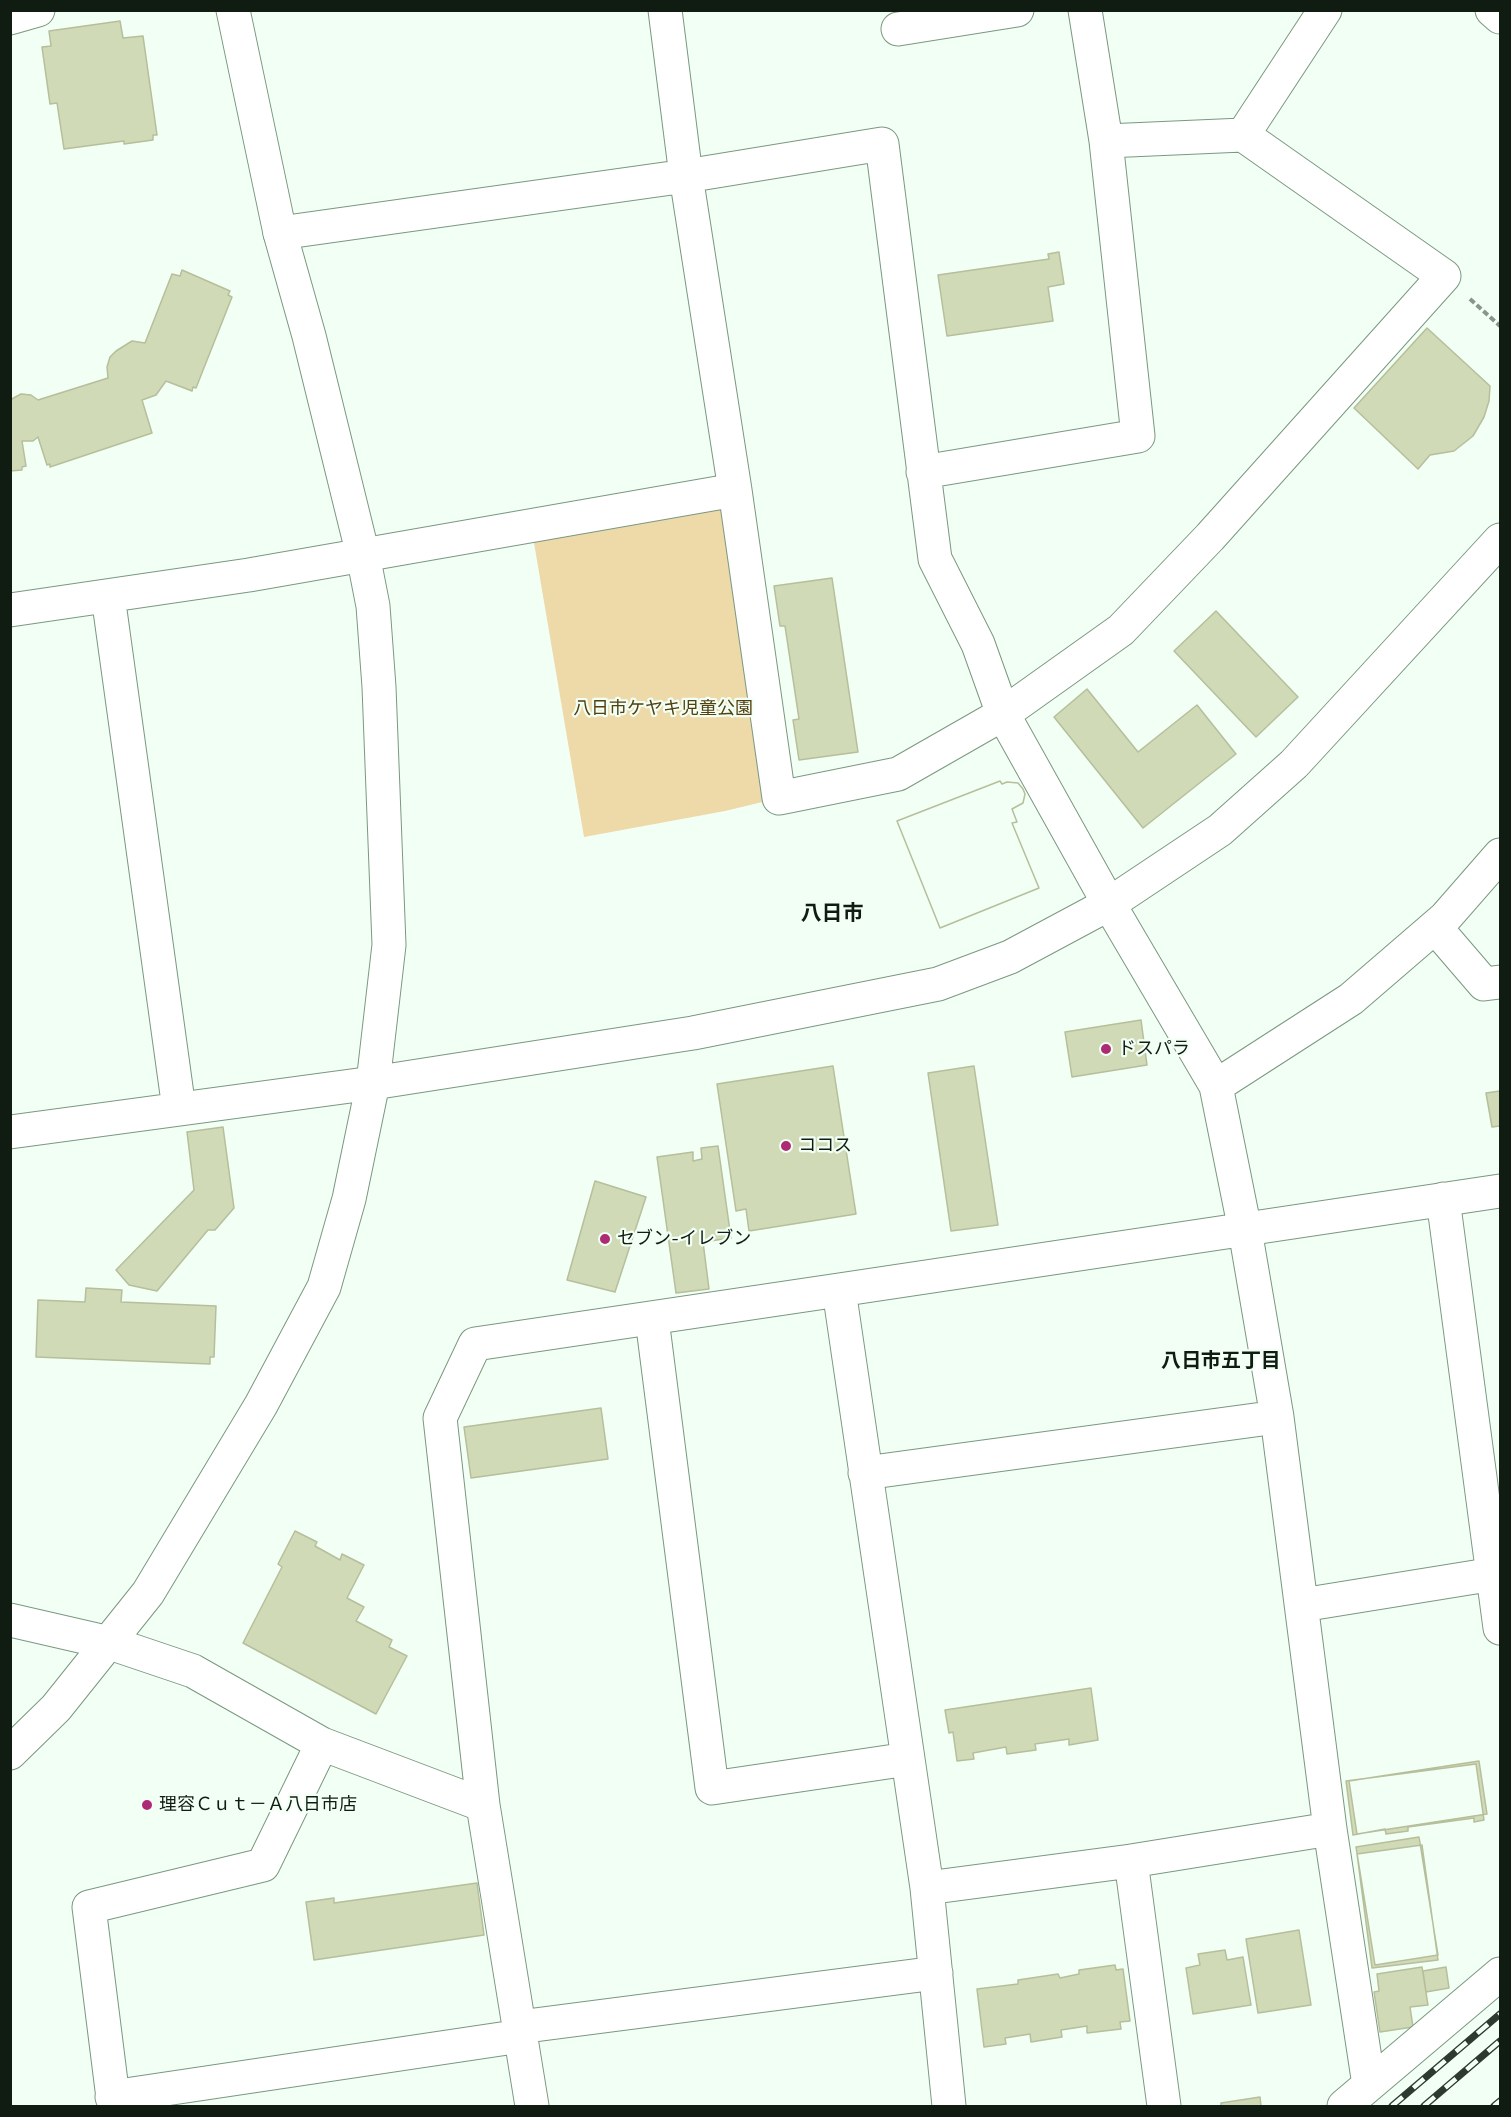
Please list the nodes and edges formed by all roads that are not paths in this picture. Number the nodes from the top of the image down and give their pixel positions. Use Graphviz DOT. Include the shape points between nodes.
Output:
graph roads {
  1 [pos="38,10"];
  2 [pos="233,10"];
  3 [pos="665,10"];
  4 [pos="1017,10"];
  5 [pos="1085,10"];
  6 [pos="1325,10"];
  7 [pos="1492,10"];
  8 [pos="1500,17"];
  9 [pos="10,18"];
  10 [pos="898,29"];
  11 [pos="1243,135"];
  12 [pos="1106,141"];
  13 [pos="686,176"];
  14 [pos="280,233"];
  15 [pos="923,472"];
  16 [pos="735,490"];
  17 [pos="1500,540"];
  18 [pos="363,555"];
  19 [pos="108,596"];
  20 [pos="10,610"];
  21 [pos="1003,714"];
  22 [pos="1500,855"];
  23 [pos="1109,904"];
  24 [pos="1434,927"];
  25 [pos="1500,982"];
  26 [pos="373,1083"];
  27 [pos="1216,1086"];
  28 [pos="178,1109"];
  29 [pos="10,1132"];
  30 [pos="1500,1191"];
  31 [pos="1443,1199"];
  32 [pos="1245,1230"];
  33 [pos="838,1290"];
  34 [pos="652,1319"];
  35 [pos="1277,1417"];
  36 [pos="865,1473"];
  37 [pos="1496,1573"];
  38 [pos="1302,1605"];
  39 [pos="10,1620"];
  40 [pos="1500,1628"];
  41 [pos="110,1642"];
  42 [pos="321,1744"];
  43 [pos="10,1753"];
  44 [pos="908,1759"];
  45 [pos="483,1805"];
  46 [pos="1330,1829"];
  47 [pos="1131,1861"];
  48 [pos="927,1888"];
  49 [pos="936,1973"];
  50 [pos="1500,1974"];
  51 [pos="520,2031"];
  52 [pos="1369,2085"];
  53 [pos="113,2102"];
  54 [pos="532,2106"];
  55 [pos="949,2106"];
  56 [pos="1164,2106"];
  57 [pos="1344,2106"];
  1 -- 9 [label="street"];
  2 -- 14 [label="street"];
  3 -- 13 [label="street"];
  4 -- 10 [label="street"];
  5 -- 12 [label="street"];
  6 -- 11 [label="street"];
  7 -- 8 [label="street"];
  11 -- 12 [label="street"];
  11 -- 21 [label="street" via="1444,276 1210,537 1121,630"];
  12 -- 15 [label="street" via="1138,436"];
  13 -- 14 [label="street"];
  13 -- 15 [label="street" via="882,144"];
  13 -- 16 [label="street"];
  14 -- 18 [label="street"];
  15 -- 21 [label="street" via="934,559 978,644"];
  16 -- 18 [label="street"];
  16 -- 21 [label="street" via="779,798 898,774"];
  17 -- 23 [label="street" via="1294,765 1220,830"];
  18 -- 19 [label="street"];
  18 -- 26 [label="street" via="373,606 379,687 389,945"];
  19 -- 20 [label="street"];
  19 -- 28 [label="street"];
  21 -- 23 [label="street"];
  22 -- 24 [label="street"];
  23 -- 26 [label="street" via="1010,957 938,984 693,1033"];
  23 -- 27 [label="street"];
  24 -- 25 [label="street" via="1484,984"];
  24 -- 27 [label="street" via="1351,999"];
  26 -- 28 [label="street"];
  26 -- 41 [label="street" via="349,1199 324,1287 261,1405 148,1593"];
  27 -- 32 [label="street"];
  28 -- 29 [label="street"];
  30 -- 31 [label="street"];
  31 -- 32 [label="street"];
  31 -- 37 [label="street"];
  32 -- 33 [label="street"];
  32 -- 35 [label="street"];
  33 -- 34 [label="street"];
  33 -- 36 [label="street"];
  34 -- 44 [label="street" via="712,1788"];
  34 -- 45 [label="street" via="475,1344 440,1419"];
  35 -- 36 [label="street"];
  35 -- 38 [label="street"];
  36 -- 44 [label="street"];
  37 -- 38 [label="street"];
  37 -- 40 [label="street"];
  38 -- 46 [label="street"];
  39 -- 41 [label="street"];
  41 -- 42 [label="street" via="193,1671"];
  41 -- 43 [label="street" via="56,1708"];
  42 -- 45 [label="street"];
  42 -- 53 [label="street" via="263,1865 89,1907"];
  44 -- 48 [label="street"];
  45 -- 51 [label="street"];
  46 -- 47 [label="street"];
  46 -- 52 [label="street"];
  47 -- 48 [label="street"];
  47 -- 56 [label="street"];
  48 -- 49 [label="street"];
  49 -- 51 [label="street"];
  49 -- 55 [label="street"];
  50 -- 52 [label="street"];
  51 -- 53 [label="street"];
  51 -- 54 [label="street"];
  52 -- 57 [label="street"];
}
